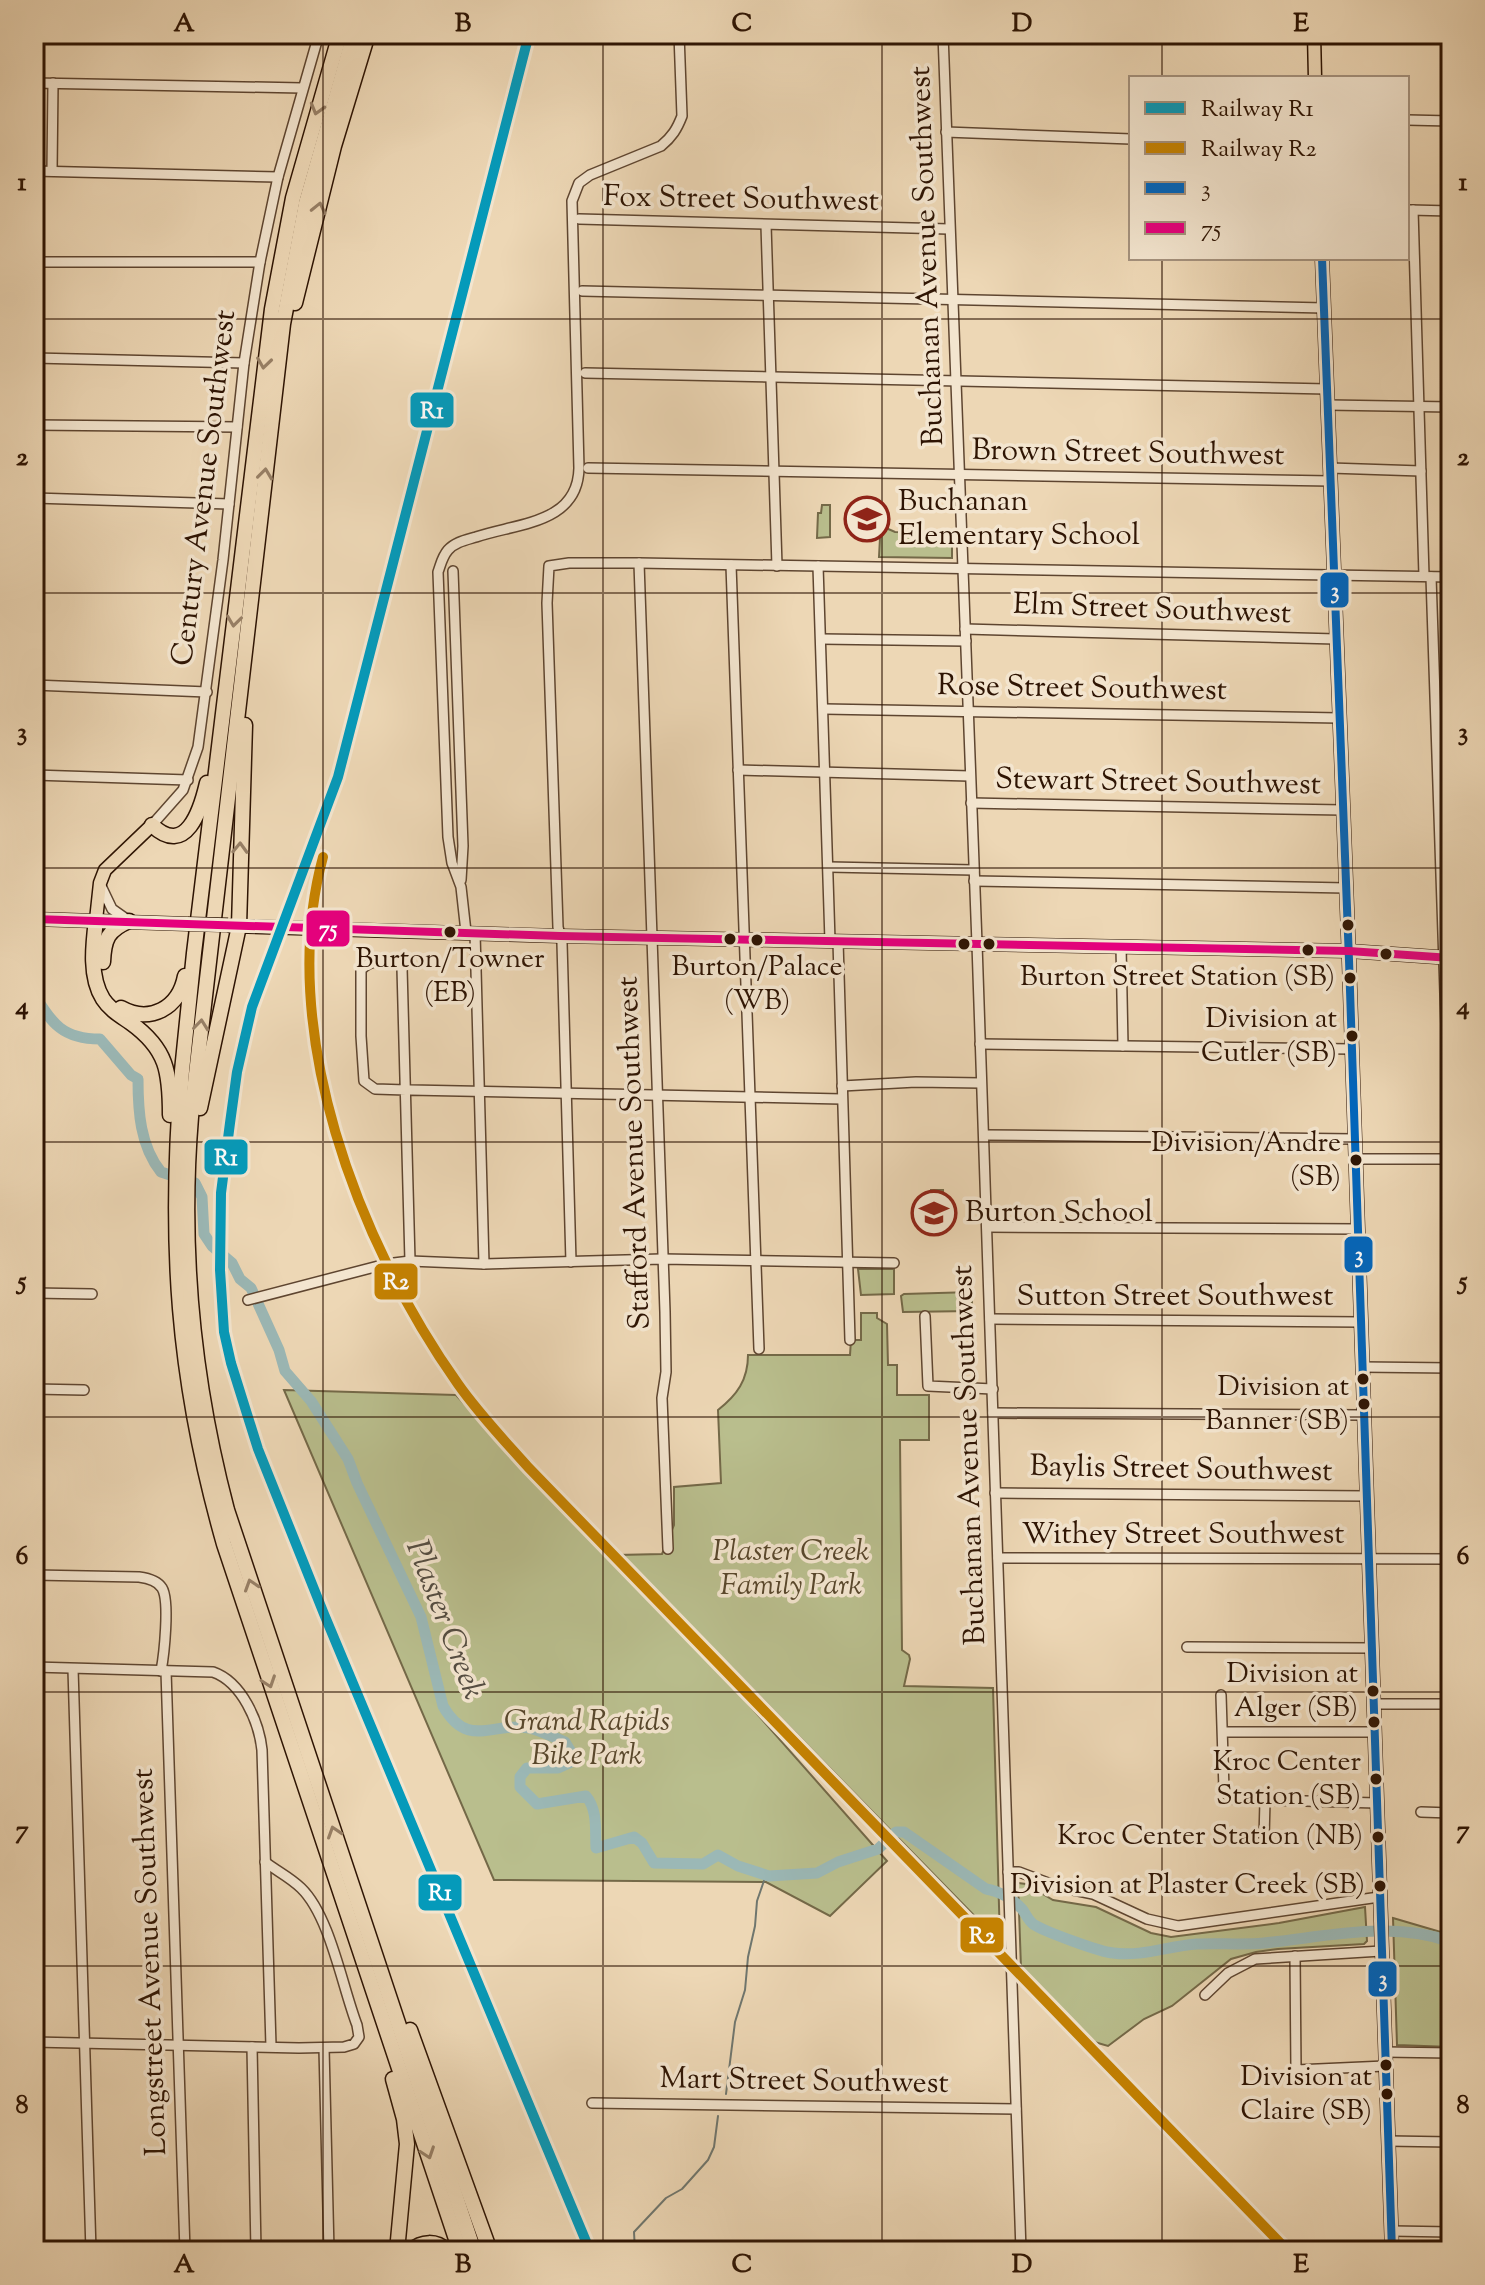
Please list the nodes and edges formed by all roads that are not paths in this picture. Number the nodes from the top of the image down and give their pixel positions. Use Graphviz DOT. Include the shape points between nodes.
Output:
graph roads {
  1 [pos="319,34"];
  2 [pos="340,34"];
  3 [pos="354,34"];
  4 [pos="368,34"];
  5 [pos="679,34"];
  6 [pos="943,34"];
  7 [pos="1314,34"];
  8 [pos="1315,76"];
  9 [pos="34,83"];
  10 [pos="53,83"];
  11 [pos="302,88"];
  12 [pos="1409,120"];
  13 [pos="1451,121"];
  14 [pos="946,132"];
  15 [pos="1129,139"];
  16 [pos="34,171"];
  17 [pos="52,171"];
  18 [pos="278,177"];
  19 [pos="1410,210"];
  20 [pos="1451,211"];
  21 [pos="579,219"];
  22 [pos="766,225"];
  23 [pos="949,229"];
  24 [pos="1322,260"];
  25 [pos="34,262"];
  26 [pos="260,262"];
  27 [pos="582,291"];
  28 [pos="766,295"];
  29 [pos="952,300"];
  30 [pos="1324,308"];
  31 [pos="34,358"];
  32 [pos="244,363"];
  33 [pos="278,365"];
  34 [pos="585,373"];
  35 [pos="771,378"];
  36 [pos="956,383"];
  37 [pos="1327,389"];
  38 [pos="1328,405"];
  39 [pos="1419,407"];
  40 [pos="1451,407"];
  41 [pos="34,425"];
  42 [pos="237,427"];
  43 [pos="588,468"];
  44 [pos="1421,471"];
  45 [pos="774,473"];
  46 [pos="960,475"];
  47 [pos="1330,475"];
  48 [pos="34,498"];
  49 [pos="229,504"];
  50 [pos="639,563"];
  51 [pos="731,565"];
  52 [pos="777,566"];
  53 [pos="818,566"];
  54 [pos="963,570"];
  55 [pos="453,571"];
  56 [pos="1334,575"];
  57 [pos="1428,576"];
  58 [pos="1451,577"];
  59 [pos="249,609"];
  60 [pos="965,629"];
  61 [pos="821,639"];
  62 [pos="1336,639"];
  63 [pos="966,641"];
  64 [pos="34,685"];
  65 [pos="207,692"];
  66 [pos="224,709"];
  67 [pos="824,709"];
  68 [pos="967,711"];
  69 [pos="1339,718"];
  70 [pos="738,770"];
  71 [pos="825,771"];
  72 [pos="34,775"];
  73 [pos="970,776"];
  74 [pos="188,780"];
  75 [pos="971,803"];
  76 [pos="1343,810"];
  77 [pos="152,825"];
  78 [pos="829,867"];
  79 [pos="974,870"];
  80 [pos="974,881"];
  81 [pos="100,883"];
  82 [pos="461,887"];
  83 [pos="1346,888"];
  84 [pos="34,919"];
  85 [pos="96,920"];
  86 [pos="129,921"];
  87 [pos="233,926"];
  88 [pos="470,932"];
  89 [pos="560,936"];
  90 [pos="652,938"];
  91 [pos="745,939"];
  92 [pos="834,941"];
  93 [pos="977,944"];
  94 [pos="1121,946"];
  95 [pos="1349,951"];
  96 [pos="194,953"];
  97 [pos="1448,958"];
  98 [pos="980,1044"];
  99 [pos="1123,1046"];
  100 [pos="1352,1049"];
  101 [pos="981,1083"];
  102 [pos="842,1086"];
  103 [pos="406,1090"];
  104 [pos="480,1091"];
  105 [pos="566,1093"];
  106 [pos="656,1096"];
  107 [pos="750,1098"];
  108 [pos="842,1099"];
  109 [pos="984,1135"];
  110 [pos="1354,1139"];
  111 [pos="184,1157"];
  112 [pos="1355,1159"];
  113 [pos="1451,1159"];
  114 [pos="1451,1172"];
  115 [pos="987,1227"];
  116 [pos="1357,1229"];
  117 [pos="662,1259"];
  118 [pos="410,1261"];
  119 [pos="756,1261"];
  120 [pos="571,1262"];
  121 [pos="849,1263"];
  122 [pos="894,1263"];
  123 [pos="484,1264"];
  124 [pos="34,1293"];
  125 [pos="92,1294"];
  126 [pos="248,1300"];
  127 [pos="925,1316"];
  128 [pos="990,1319"];
  129 [pos="1360,1322"];
  130 [pos="850,1340"];
  131 [pos="759,1349"];
  132 [pos="190,1364"];
  133 [pos="1362,1367"];
  134 [pos="1451,1368"];
  135 [pos="34,1389"];
  136 [pos="993,1389"];
  137 [pos="84,1390"];
  138 [pos="993,1413"];
  139 [pos="1363,1415"];
  140 [pos="995,1493"];
  141 [pos="1366,1496"];
  142 [pos="668,1549"];
  143 [pos="998,1558"];
  144 [pos="1368,1559"];
  145 [pos="1451,1559"];
  146 [pos="34,1575"];
  147 [pos="1187,1647"];
  148 [pos="1371,1648"];
  149 [pos="34,1667"];
  150 [pos="73,1669"];
  151 [pos="164,1671"];
  152 [pos="1221,1695"];
  153 [pos="1373,1704"];
  154 [pos="1451,1704"];
  155 [pos="1223,1732"];
  156 [pos="1374,1732"];
  157 [pos="1265,1801"];
  158 [pos="1376,1803"];
  159 [pos="1421,1812"];
  160 [pos="1451,1813"];
  161 [pos="1264,1838"];
  162 [pos="265,1862"];
  163 [pos="346,1868"];
  164 [pos="1008,1877"];
  165 [pos="340,1893"];
  166 [pos="1379,1901"];
  167 [pos="1381,1946"];
  168 [pos="1295,1956"];
  169 [pos="1205,1995"];
  170 [pos="34,2042"];
  171 [pos="85,2042"];
  172 [pos="177,2044"];
  173 [pos="271,2046"];
  174 [pos="252,2047"];
  175 [pos="324,2048"];
  176 [pos="1385,2052"];
  177 [pos="1451,2053"];
  178 [pos="1385,2066"];
  179 [pos="592,2103"];
  180 [pos="1016,2109"];
  181 [pos="1388,2141"];
  182 [pos="1451,2142"];
  183 [pos="1392,2231"];
  184 [pos="1451,2232"];
  185 [pos="91,2251"];
  186 [pos="185,2251"];
  187 [pos="256,2251"];
  188 [pos="329,2251"];
  189 [pos="397,2251"];
  190 [pos="410,2251"];
  191 [pos="447,2251"];
  192 [pos="460,2251"];
  193 [pos="474,2251"];
  194 [pos="490,2251"];
  195 [pos="1021,2251"];
  196 [pos="1392,2251"];
  1 -- 11 [label="street, Century Avenue Southwest"];
  2 -- 66 [label="highway, one-way" via="300,172 274,298"];
  3 -- 33 [label="highway" via="306,203"];
  33 -- 4 [label="highway, one-way"];
  5 -- 82 [label="street" via="678,128 661,146 590,175 579,183 572,201 579,468 575,492 549,515 455,544 438,572 448,837"];
  6 -- 14 [label="street, Buchanan Avenue Southwest"];
  7 -- 8 [label="main road"];
  9 -- 10 [label="street"];
  10 -- 11 [label="street"];
  10 -- 17 [label="street"];
  11 -- 18 [label="street, Century Avenue Southwest"];
  12 -- 13 [label="street"];
  14 -- 15 [label="street"];
  14 -- 23 [label="street, Buchanan Avenue Southwest"];
  16 -- 17 [label="street"];
  17 -- 18 [label="street"];
  18 -- 26 [label="street, Century Avenue Southwest"];
  19 -- 20 [label="street"];
  19 -- 39 [label="street"];
  21 -- 22 [label="street, Fox Street Southwest"];
  22 -- 23 [label="street, Fox Street Southwest"];
  22 -- 28 [label="street"];
  23 -- 29 [label="street, Buchanan Avenue Southwest"];
  24 -- 30 [label="main road"];
  25 -- 26 [label="street"];
  26 -- 32 [label="street, Century Avenue Southwest"];
  27 -- 28 [label="street"];
  28 -- 29 [label="street"];
  28 -- 35 [label="street"];
  29 -- 30 [label="street"];
  29 -- 36 [label="street, Buchanan Avenue Southwest"];
  30 -- 37 [label="main road"];
  31 -- 32 [label="street"];
  32 -- 42 [label="street, Century Avenue Southwest"];
  59 -- 33 [label="highway, one-way"];
  34 -- 35 [label="street"];
  35 -- 36 [label="street"];
  35 -- 45 [label="street"];
  36 -- 37 [label="street"];
  36 -- 46 [label="street, Buchanan Avenue Southwest"];
  37 -- 38 [label="main road"];
  38 -- 39 [label="street"];
  38 -- 47 [label="main road"];
  39 -- 40 [label="street"];
  39 -- 44 [label="street"];
  41 -- 42 [label="street"];
  42 -- 49 [label="street, Century Avenue Southwest"];
  43 -- 45 [label="street, Brown Street Southwest"];
  44 -- 47 [label="street, Brown Street Southwest"];
  44 -- 57 [label="street"];
  45 -- 46 [label="street, Brown Street Southwest"];
  45 -- 52 [label="street"];
  46 -- 47 [label="street, Brown Street Southwest"];
  46 -- 54 [label="street, Buchanan Avenue Southwest"];
  47 -- 56 [label="main road"];
  48 -- 49 [label="street"];
  49 -- 65 [label="street, Century Avenue Southwest"];
  50 -- 51 [label="street"];
  50 -- 89 [label="street" via="549,566"];
  50 -- 90 [label="street, Stafford Avenue Southwest"];
  51 -- 52 [label="street"];
  51 -- 70 [label="street"];
  52 -- 53 [label="street"];
  53 -- 54 [label="street"];
  53 -- 61 [label="street"];
  54 -- 56 [label="street"];
  54 -- 60 [label="street, Buchanan Avenue Southwest"];
  55 -- 82 [label="street"];
  56 -- 57 [label="street"];
  56 -- 62 [label="main road"];
  57 -- 58 [label="street"];
  57 -- 97 [label="street"];
  87 -- 59 [label="highway, one-way"];
  111 -- 59 [label="highway, one-way"];
  60 -- 62 [label="street, Elm Street Southwest"];
  60 -- 63 [label="street, Buchanan Avenue Southwest"];
  61 -- 63 [label="street"];
  61 -- 67 [label="street"];
  62 -- 69 [label="main road"];
  63 -- 68 [label="street, Buchanan Avenue Southwest"];
  64 -- 65 [label="street"];
  65 -- 74 [label="street, Century Avenue Southwest"];
  66 -- 77 [label="highway" via="196,819 173,836"];
  66 -- 96 [label="highway"];
  67 -- 68 [label="street, Rose Street Southwest"];
  67 -- 71 [label="street"];
  68 -- 69 [label="street, Rose Street Southwest"];
  68 -- 73 [label="street, Buchanan Avenue Southwest"];
  69 -- 76 [label="main road"];
  70 -- 71 [label="street, Stewart Street Southwest"];
  70 -- 91 [label="street"];
  71 -- 73 [label="street, Stewart Street Southwest"];
  71 -- 78 [label="street"];
  72 -- 74 [label="street"];
  73 -- 75 [label="street, Buchanan Avenue Southwest"];
  74 -- 77 [label="street, Century Avenue Southwest"];
  75 -- 76 [label="street, Stewart Street Southwest"];
  75 -- 79 [label="street, Buchanan Avenue Southwest"];
  76 -- 83 [label="main road"];
  77 -- 81 [label="main road, Century Avenue Southwest" via="108,866"];
  78 -- 79 [label="street"];
  78 -- 92 [label="street"];
  79 -- 80 [label="street, Buchanan Avenue Southwest"];
  80 -- 83 [label="street"];
  80 -- 93 [label="street, Buchanan Avenue Southwest"];
  81 -- 85 [label="main road"];
  81 -- 86 [label="street" via="109,905"];
  82 -- 88 [label="street"];
  83 -- 95 [label="main road"];
  84 -- 85 [label="main road"];
  85 -- 86 [label="main road"];
  85 -- 111 [label="highway" via="98,987 110,1008 149,1037 161,1054 170,1084 170,1129"];
  86 -- 87 [label="main road, bridge"];
  86 -- 96 [label="highway" via="105,938 103,963 106,992 126,1011 148,1015 170,1006"];
  87 -- 88 [label="main road"];
  87 -- 111 [label="highway"];
  88 -- 89 [label="main road"];
  88 -- 104 [label="street"];
  89 -- 90 [label="main road"];
  89 -- 105 [label="street"];
  90 -- 91 [label="main road"];
  90 -- 106 [label="street, Stafford Avenue Southwest"];
  91 -- 92 [label="main road"];
  91 -- 107 [label="street"];
  92 -- 93 [label="main road"];
  92 -- 102 [label="street"];
  93 -- 94 [label="main road"];
  93 -- 98 [label="street, Buchanan Avenue Southwest"];
  94 -- 95 [label="main road"];
  94 -- 99 [label="street"];
  95 -- 97 [label="main road"];
  95 -- 100 [label="main road"];
  96 -- 111 [label="highway"];
  97 -- 113 [label="street"];
  98 -- 99 [label="street"];
  98 -- 101 [label="street, Buchanan Avenue Southwest"];
  99 -- 100 [label="street"];
  100 -- 110 [label="main road"];
  101 -- 102 [label="street"];
  101 -- 109 [label="street, Buchanan Avenue Southwest"];
  102 -- 108 [label="street"];
  103 -- 103 [label="street" via="375,1089 363,1075 361,970 372,962 401,964"];
  103 -- 104 [label="street"];
  103 -- 118 [label="street"];
  104 -- 105 [label="street"];
  104 -- 123 [label="street"];
  105 -- 106 [label="street"];
  105 -- 120 [label="street"];
  106 -- 107 [label="street"];
  106 -- 117 [label="street, Stafford Avenue Southwest"];
  107 -- 108 [label="street"];
  107 -- 119 [label="street"];
  108 -- 121 [label="street"];
  109 -- 110 [label="street"];
  109 -- 115 [label="street, Buchanan Avenue Southwest"];
  110 -- 112 [label="main road"];
  111 -- 132 [label="highway" via="175,1248"];
  112 -- 113 [label="street"];
  112 -- 116 [label="main road"];
  113 -- 114 [label="street"];
  115 -- 116 [label="street"];
  115 -- 128 [label="street, Buchanan Avenue Southwest"];
  116 -- 129 [label="main road"];
  117 -- 119 [label="street"];
  117 -- 120 [label="street"];
  117 -- 142 [label="street, Stafford Avenue Southwest"];
  118 -- 123 [label="street"];
  118 -- 126 [label="street"];
  119 -- 121 [label="street"];
  119 -- 131 [label="street"];
  120 -- 123 [label="street"];
  121 -- 122 [label="street"];
  121 -- 130 [label="street"];
  124 -- 125 [label="street"];
  127 -- 136 [label="street" via="928,1386"];
  128 -- 129 [label="street, Sutton Street Southwest"];
  128 -- 136 [label="street, Buchanan Avenue Southwest"];
  129 -- 133 [label="main road"];
  163 -- 132 [label="highway, one-way" via="227,1510"];
  132 -- 165 [label="highway, one-way" via="194,1426 224,1544"];
  133 -- 134 [label="street"];
  133 -- 139 [label="main road"];
  135 -- 137 [label="street"];
  136 -- 138 [label="street, Buchanan Avenue Southwest"];
  138 -- 139 [label="street"];
  138 -- 140 [label="street, Buchanan Avenue Southwest"];
  139 -- 141 [label="main road"];
  140 -- 141 [label="street, Baylis Street Southwest"];
  140 -- 143 [label="street, Buchanan Avenue Southwest"];
  141 -- 144 [label="main road"];
  143 -- 144 [label="street, Withey Street Southwest"];
  143 -- 164 [label="street, Buchanan Avenue Southwest"];
  144 -- 145 [label="street, Withey Street Southwest"];
  144 -- 148 [label="main road"];
  146 -- 151 [label="street, Longstreet Avenue Southwest" via="147,1578 161,1587"];
  147 -- 148 [label="street"];
  148 -- 153 [label="main road"];
  149 -- 150 [label="street"];
  150 -- 151 [label="street"];
  150 -- 171 [label="street"];
  151 -- 162 [label="street" via="221,1675 251,1711 262,1750"];
  151 -- 172 [label="street, Longstreet Avenue Southwest"];
  152 -- 155 [label="street"];
  153 -- 154 [label="street"];
  153 -- 156 [label="main road"];
  155 -- 156 [label="street"];
  155 -- 157 [label="street" via="1227,1796 1233,1801"];
  156 -- 158 [label="main road"];
  157 -- 158 [label="street"];
  157 -- 161 [label="street"];
  158 -- 166 [label="main road"];
  159 -- 160 [label="street"];
  162 -- 173 [label="street"];
  162 -- 175 [label="street" via="311,1900 357,2025 356,2042"];
  163 -- 193 [label="highway"];
  163 -- 194 [label="highway" via="375,1931"];
  164 -- 166 [label="street" via="1019,1872 1178,1926"];
  164 -- 180 [label="street, Buchanan Avenue Southwest"];
  165 -- 189 [label="highway" via="405,2126"];
  165 -- 192 [label="highway, one-way"];
  166 -- 167 [label="main road"];
  167 -- 168 [label="street"];
  167 -- 176 [label="main road"];
  168 -- 169 [label="street" via="1245,1963"];
  168 -- 178 [label="street" via="1296,2070"];
  170 -- 171 [label="street"];
  171 -- 172 [label="street"];
  171 -- 185 [label="street"];
  172 -- 174 [label="street"];
  172 -- 186 [label="street, Longstreet Avenue Southwest"];
  173 -- 174 [label="street"];
  173 -- 175 [label="street"];
  174 -- 187 [label="street"];
  175 -- 188 [label="street"];
  176 -- 177 [label="street"];
  176 -- 178 [label="main road"];
  178 -- 181 [label="main road"];
  179 -- 180 [label="street, Mart Street Southwest"];
  180 -- 195 [label="street, Buchanan Avenue Southwest"];
  181 -- 182 [label="street"];
  181 -- 183 [label="main road"];
  183 -- 184 [label="street"];
  183 -- 196 [label="main road"];
  190 -- 191 [label="highway" via="427,2243"];
}
